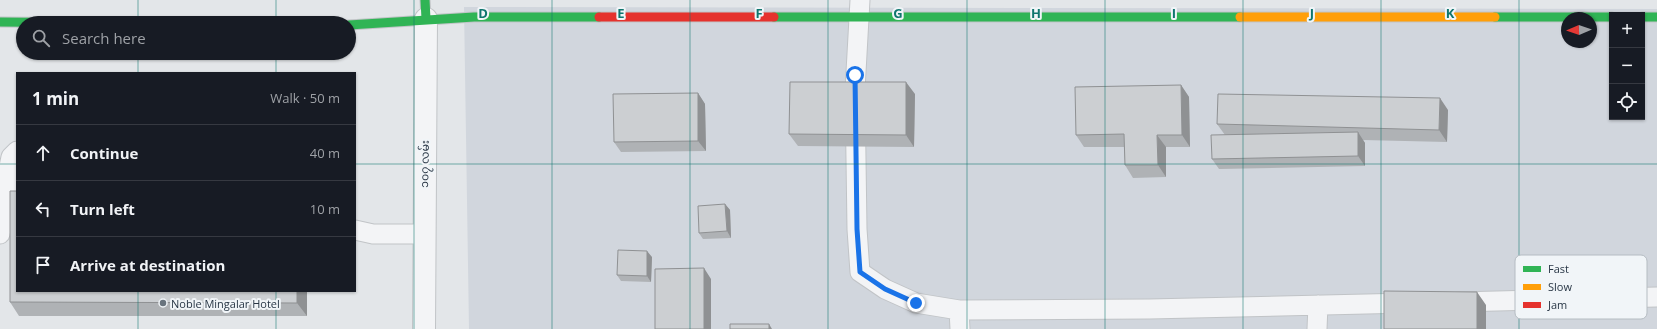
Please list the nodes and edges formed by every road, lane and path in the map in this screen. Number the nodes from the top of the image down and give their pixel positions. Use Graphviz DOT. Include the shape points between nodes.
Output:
graph roads {
  1 [pos="860,9"];
  2 [pos="425,10"];
  3 [pos="1609,17"];
  4 [pos="1645,17"];
  5 [pos="1657,17"];
  6 [pos="0,22"];
  7 [pos="16,22"];
  8 [pos="356,24"];
  9 [pos="16,152"];
  10 [pos="356,230"];
  11 [pos="0,234"];
  12 [pos="423,234"];
  13 [pos="1647,298"];
  14 [pos="1657,298"];
  15 [pos="1515,301"];
  16 [pos="1318,305"];
  17 [pos="959,310"];
  18 [pos="424,329"];
  19 [pos="960,329"];
  20 [pos="1317,329"];
  1 -- 2 [label="main road" via="474,16"];
  1 -- 3 [label="main road" via="1209,16"];
  1 -- 17 [label="lane" via="855,97 860,272 885,289 916,303"];
  2 -- 8 [label="main road"];
  2 -- 12 [label="street, ၁၀၇ လမ်း"];
  4 -- 5 [label="main road"];
  6 -- 7 [label="main road"];
  9 -- 11 [label="lane" via="11,157 9,167"];
  10 -- 12 [label="lane" via="373,234"];
  12 -- 18 [label="street, ၁၀၇ လမ်း"];
  13 -- 14 [label="lane"];
  15 -- 16 [label="lane"];
  16 -- 17 [label="lane"];
  16 -- 20 [label="lane"];
  17 -- 19 [label="lane"];
}
